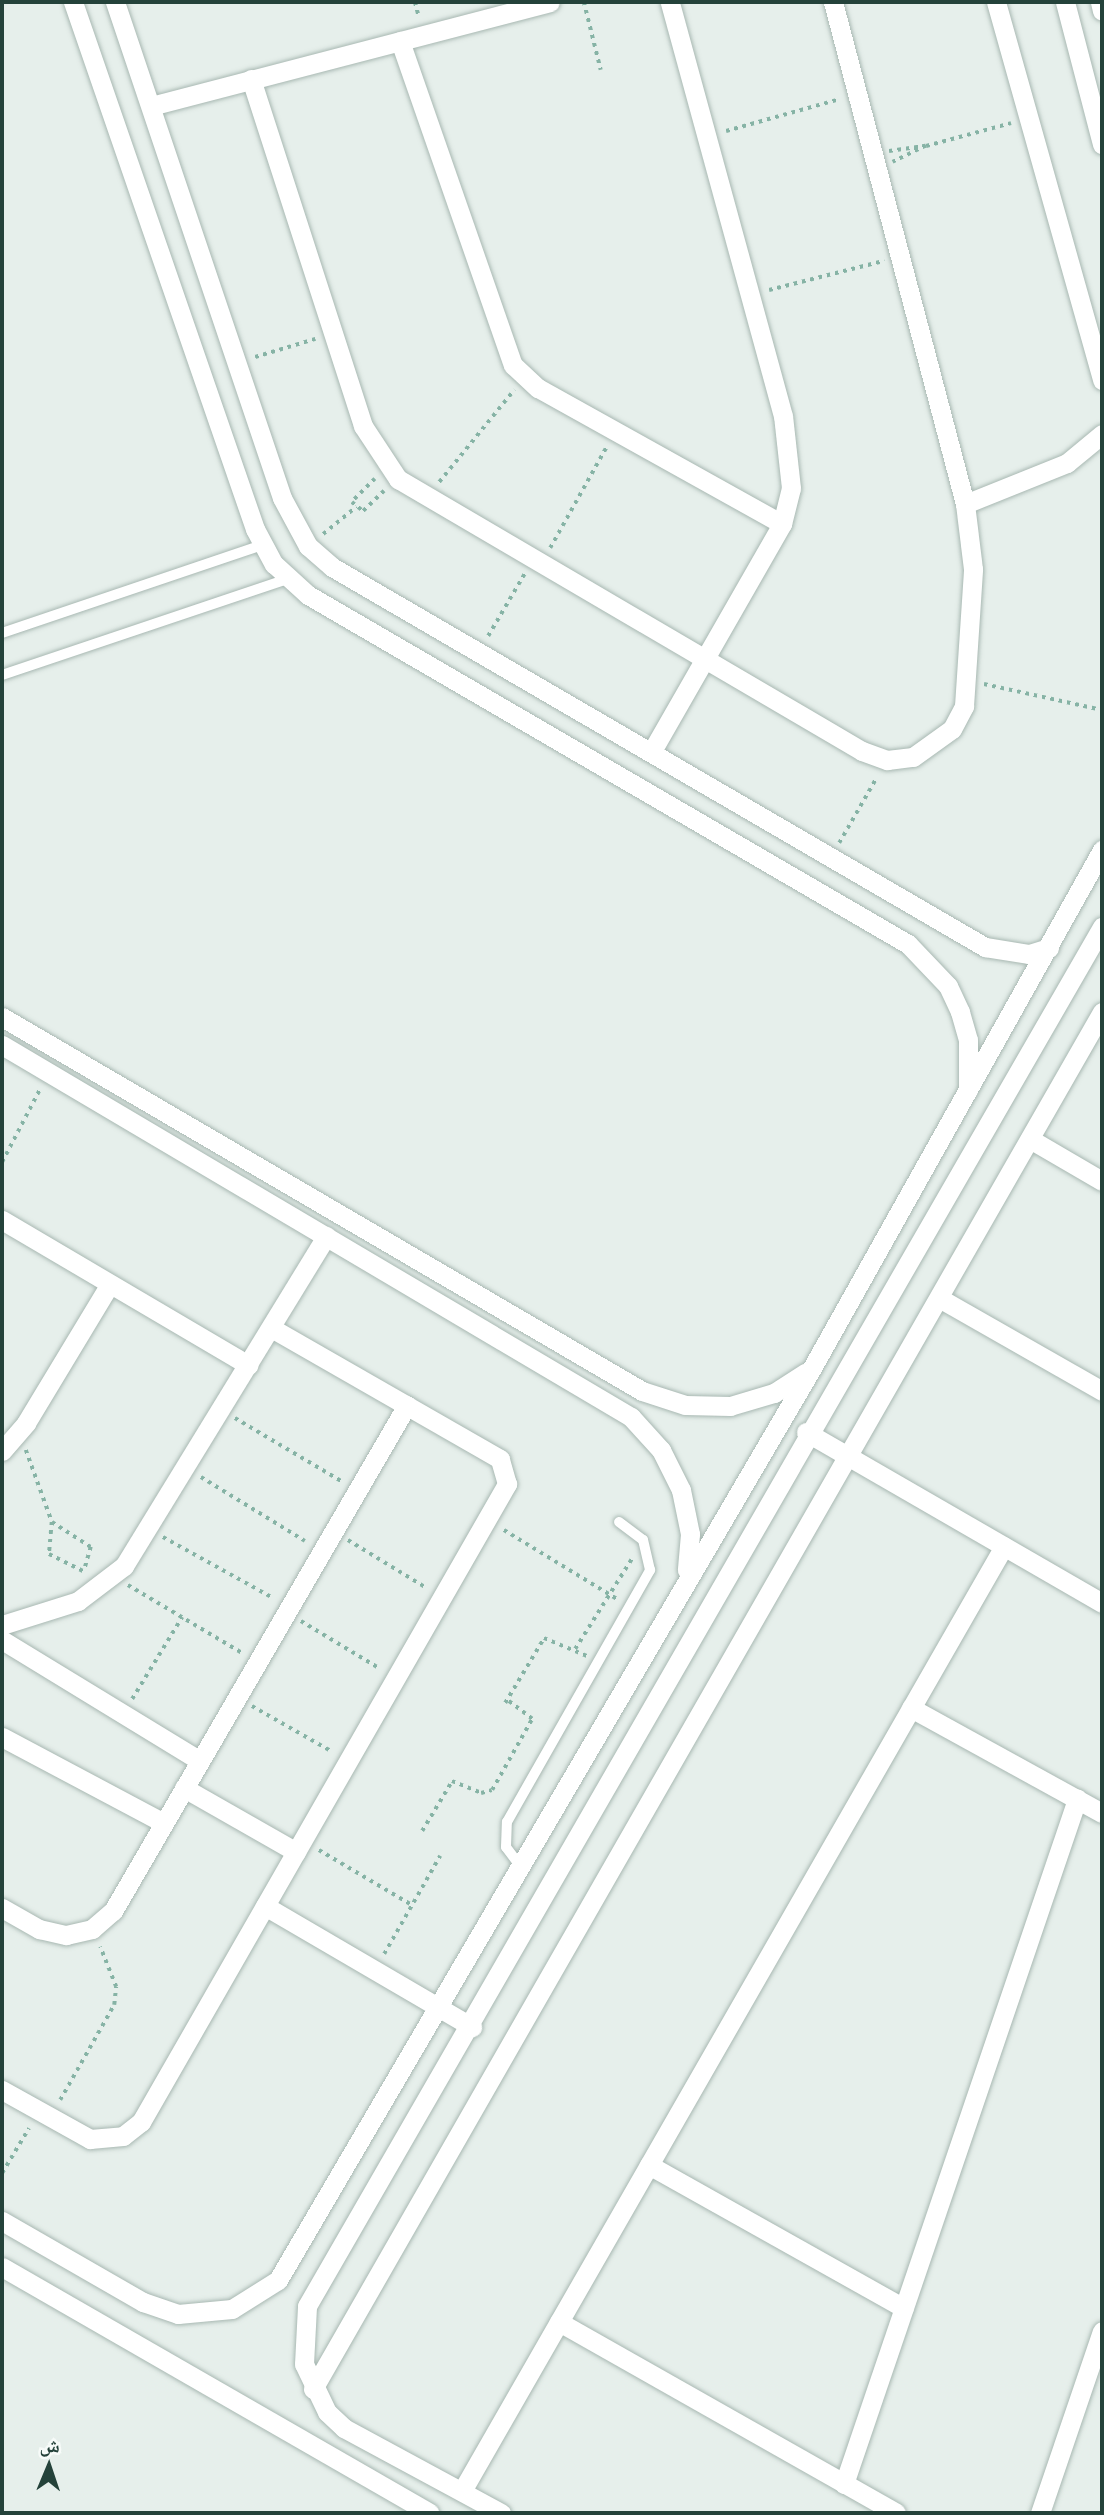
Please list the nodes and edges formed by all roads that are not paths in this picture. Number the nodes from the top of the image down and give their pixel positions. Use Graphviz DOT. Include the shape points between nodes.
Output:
graph roads {
  1 [pos="73,2"];
  2 [pos="115,2"];
  3 [pos="550,2"];
  4 [pos="670,2"];
  5 [pos="833,2"];
  6 [pos="996,2"];
  7 [pos="1065,2"];
  8 [pos="1100,2"];
  9 [pos="1102,11"];
  10 [pos="400,41"];
  11 [pos="251,79"];
  12 [pos="151,106"];
  13 [pos="1102,144"];
  14 [pos="1102,380"];
  15 [pos="1102,434"];
  16 [pos="965,504"];
  17 [pos="782,524"];
  18 [pos="262,545"];
  19 [pos="288,579"];
  20 [pos="2,633"];
  21 [pos="707,657"];
  22 [pos="2,675"];
  23 [pos="652,751"];
  24 [pos="1102,850"];
  25 [pos="1102,927"];
  26 [pos="1049,948"];
  27 [pos="1102,1012"];
  28 [pos="2,1017"];
  29 [pos="2,1045"];
  30 [pos="967,1098"];
  31 [pos="1030,1139"];
  32 [pos="1102,1181"];
  33 [pos="2,1220"];
  34 [pos="326,1236"];
  35 [pos="110,1284"];
  36 [pos="939,1298"];
  37 [pos="271,1328"];
  38 [pos="248,1365"];
  39 [pos="812,1368"];
  40 [pos="1102,1391"];
  41 [pos="407,1405"];
  42 [pos="806,1432"];
  43 [pos="2,1451"];
  44 [pos="849,1457"];
  45 [pos="619,1522"];
  46 [pos="1003,1546"];
  47 [pos="686,1579"];
  48 [pos="1102,1604"];
  49 [pos="2,1625"];
  50 [pos="2,1640"];
  51 [pos="911,1708"];
  52 [pos="2,1737"];
  53 [pos="200,1761"];
  54 [pos="184,1788"];
  55 [pos="1077,1799"];
  56 [pos="1102,1813"];
  57 [pos="164,1823"];
  58 [pos="299,1846"];
  59 [pos="522,1868"];
  60 [pos="265,1906"];
  61 [pos="2,1908"];
  62 [pos="440,2008"];
  63 [pos="472,2027"];
  64 [pos="2,2090"];
  65 [pos="649,2165"];
  66 [pos="2,2221"];
  67 [pos="2,2267"];
  68 [pos="904,2308"];
  69 [pos="559,2322"];
  70 [pos="1102,2331"];
  71 [pos="313,2389"];
  72 [pos="844,2484"];
  73 [pos="462,2491"];
  74 [pos="429,2513"];
  75 [pos="501,2513"];
  76 [pos="896,2513"];
  77 [pos="1040,2513"];
  1 -- 18 [label="street"];
  2 -- 12 [label="street"];
  3 -- 10 [label="street"];
  4 -- 17 [label="street" via="791,452"];
  5 -- 16 [label="street"];
  6 -- 14 [label="street"];
  7 -- 13 [label="street"];
  8 -- 9 [label="street"];
  10 -- 11 [label="street"];
  10 -- 17 [label="street" via="503,351 524,378"];
  11 -- 12 [label="street"];
  11 -- 21 [label="street" via="363,426 392,474 424,499"];
  12 -- 23 [label="street" via="288,515 308,546 332,567"];
  15 -- 16 [label="street" via="1067,463"];
  16 -- 21 [label="street" via="973,569 969,680 952,729 913,757 887,760"];
  17 -- 21 [label="street"];
  18 -- 19 [label="street"];
  18 -- 20 [label="lane"];
  19 -- 22 [label="lane"];
  19 -- 30 [label="street" via="908,944 948,986 960,1012 971,1069"];
  21 -- 23 [label="street"];
  23 -- 26 [label="street" via="985,947 1029,954"];
  24 -- 26 [label="street"];
  25 -- 42 [label="street"];
  26 -- 30 [label="street"];
  27 -- 31 [label="street"];
  28 -- 39 [label="street" via="642,1391 685,1405 730,1406 774,1393"];
  29 -- 34 [label="street"];
  30 -- 39 [label="street"];
  31 -- 32 [label="street"];
  31 -- 36 [label="street"];
  33 -- 35 [label="street"];
  34 -- 37 [label="street"];
  34 -- 47 [label="street" via="647,1432 684,1501"];
  35 -- 38 [label="street"];
  35 -- 43 [label="street" via="19,1432"];
  36 -- 40 [label="street"];
  36 -- 44 [label="street"];
  37 -- 38 [label="street"];
  37 -- 41 [label="street"];
  38 -- 49 [label="street" via="149,1529 109,1581"];
  39 -- 47 [label="street"];
  41 -- 53 [label="street"];
  41 -- 58 [label="street" via="500,1459 507,1485"];
  42 -- 44 [label="street"];
  42 -- 63 [label="street"];
  44 -- 46 [label="street"];
  44 -- 71 [label="street"];
  45 -- 59 [label="lane" via="643,1540 650,1570 507,1822 506,1847"];
  46 -- 48 [label="street"];
  46 -- 51 [label="street"];
  47 -- 59 [label="street"];
  50 -- 53 [label="street"];
  51 -- 55 [label="street"];
  51 -- 65 [label="street"];
  52 -- 57 [label="street"];
  53 -- 54 [label="street"];
  54 -- 57 [label="street"];
  54 -- 58 [label="street"];
  55 -- 56 [label="street"];
  55 -- 68 [label="street"];
  57 -- 61 [label="street" via="113,1910 92,1929 52,1934"];
  58 -- 60 [label="street"];
  59 -- 62 [label="street"];
  60 -- 62 [label="street"];
  60 -- 64 [label="street" via="141,2122 123,2136 101,2140"];
  62 -- 63 [label="street"];
  62 -- 66 [label="street" via="289,2266 248,2302 196,2315 160,2310"];
  63 -- 71 [label="street" via="307,2306 302,2335"];
  65 -- 68 [label="street"];
  65 -- 69 [label="street"];
  67 -- 74 [label="street"];
  68 -- 72 [label="street"];
  69 -- 72 [label="street"];
  69 -- 73 [label="street"];
  70 -- 77 [label="street"];
  71 -- 73 [label="street" via="344,2428"];
  72 -- 76 [label="street"];
  73 -- 75 [label="street"];
}
